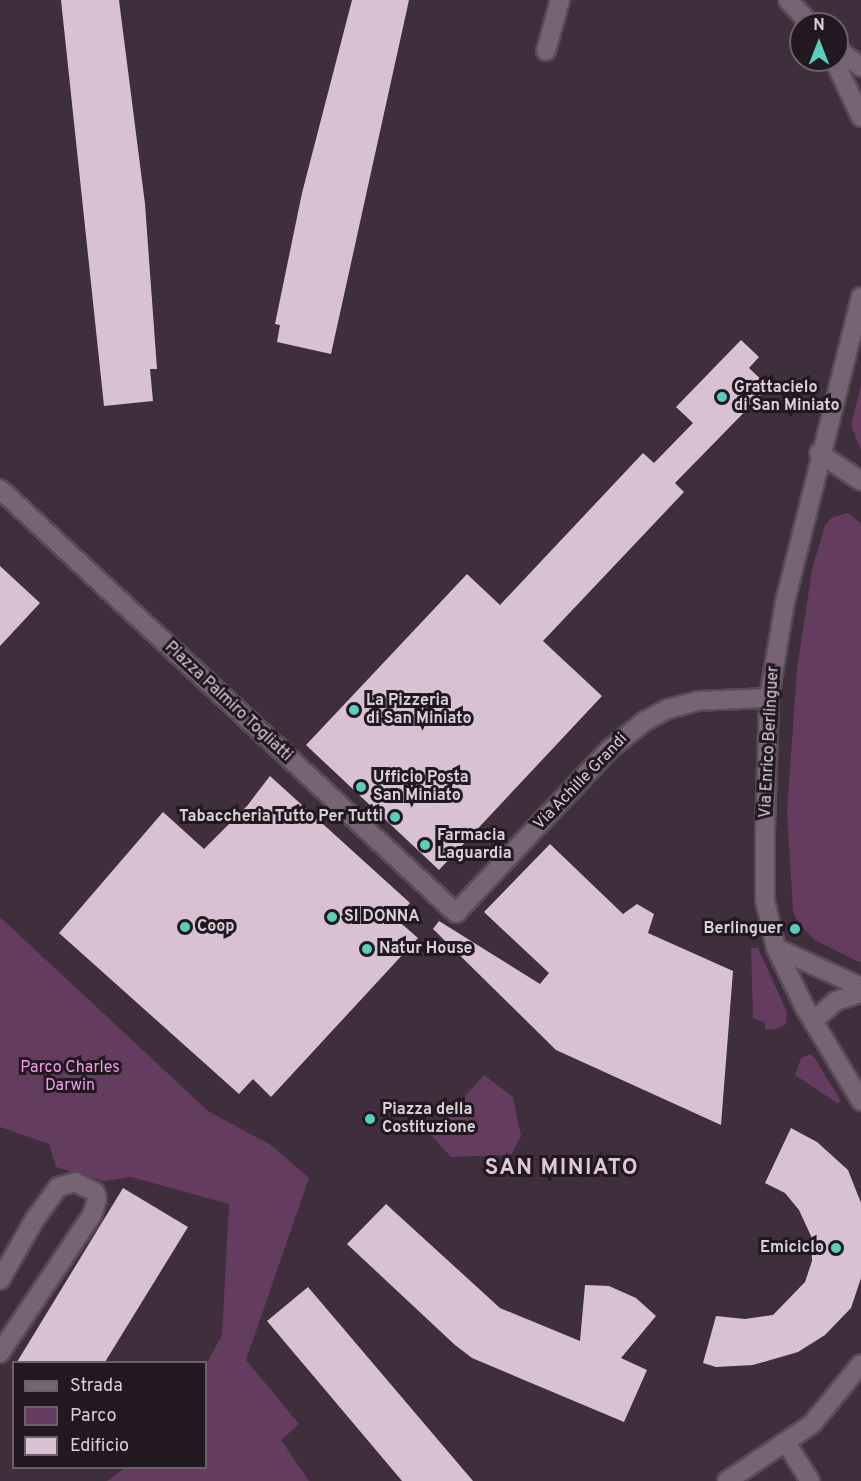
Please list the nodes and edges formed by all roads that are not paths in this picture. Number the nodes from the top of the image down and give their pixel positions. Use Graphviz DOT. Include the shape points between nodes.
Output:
graph roads {
  1 [pos="560,0"];
  2 [pos="788,0"];
  3 [pos="799,12"];
  4 [pos="546,51"];
  5 [pos="840,72"];
  6 [pos="861,117"];
  7 [pos="861,297"];
  8 [pos="819,453"];
  9 [pos="861,481"];
  10 [pos="0,489"];
  11 [pos="769,698"];
  12 [pos="456,913"];
  13 [pos="776,948"];
  14 [pos="861,987"];
  15 [pos="861,993"];
  16 [pos="813,1021"];
  17 [pos="861,1101"];
  18 [pos="0,1280"];
  19 [pos="0,1353"];
  20 [pos="861,1364"];
  21 [pos="787,1444"];
  22 [pos="754,1474"];
  23 [pos="727,1481"];
  24 [pos="810,1481"];
  1 -- 4 [label="street"];
  2 -- 3 [label="street"];
  5 -- 6 [label="street"];
  7 -- 8 [label="street, Via Enrico Berlinguer"];
  8 -- 9 [label="street"];
  8 -- 11 [label="street, Via Enrico Berlinguer" via="785,602"];
  10 -- 12 [label="street, Piazza Palmiro Togliatti"];
  11 -- 12 [label="street, Via Achille Grandi" via="697,701 645,721 588,772"];
  11 -- 13 [label="street, Via Enrico Berlinguer" via="765,900"];
  13 -- 14 [label="street"];
  13 -- 16 [label="street, Via Enrico Berlinguer"];
  15 -- 16 [label="street" via="836,1001"];
  16 -- 17 [label="street, Via Enrico Berlinguer"];
  18 -- 19 [label="street" via="58,1187 75,1182 95,1192 92,1215"];
  20 -- 21 [label="street" via="824,1413"];
  21 -- 22 [label="street"];
  21 -- 24 [label="street"];
  22 -- 23 [label="street"];
}
